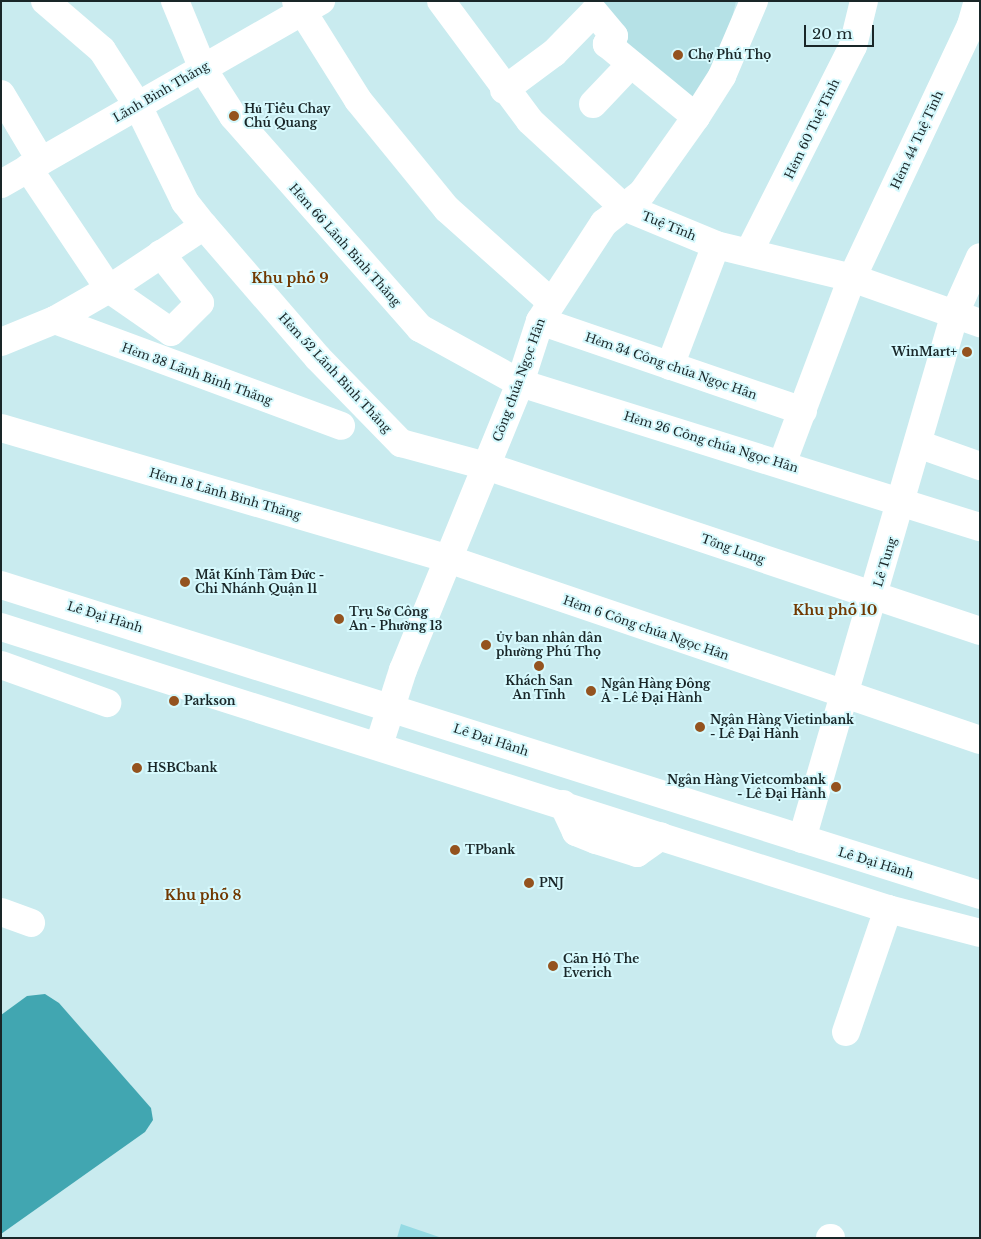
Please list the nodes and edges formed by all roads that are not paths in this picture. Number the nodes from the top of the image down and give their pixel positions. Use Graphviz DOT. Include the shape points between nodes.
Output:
graph roads {
  1 [pos="45,1"];
  2 [pos="175,1"];
  3 [pos="441,1"];
  4 [pos="754,1"];
  5 [pos="864,1"];
  6 [pos="978,1"];
  7 [pos="306,5"];
  8 [pos="592,7"];
  9 [pos="203,69"];
  10 [pos="616,70"];
  11 [pos="504,90"];
  12 [pos="1,94"];
  13 [pos="593,104"];
  14 [pos="138,106"];
  15 [pos="696,117"];
  16 [pos="35,165"];
  17 [pos="1,184"];
  18 [pos="622,206"];
  19 [pos="204,226"];
  20 [pos="716,245"];
  21 [pos="748,252"];
  22 [pos="161,254"];
  23 [pos="980,257"];
  24 [pos="852,278"];
  25 [pos="109,289"];
  26 [pos="545,311"];
  27 [pos="955,313"];
  28 [pos="54,320"];
  29 [pos="980,323"];
  30 [pos="1,342"];
  31 [pos="670,366"];
  32 [pos="520,383"];
  33 [pos="350,390"];
  34 [pos="803,410"];
  35 [pos="1,428"];
  36 [pos="918,444"];
  37 [pos="782,464"];
  38 [pos="486,466"];
  39 [pos="980,466"];
  40 [pos="903,500"];
  41 [pos="980,526"];
  42 [pos="448,560"];
  43 [pos="1,585"];
  44 [pos="874,596"];
  45 [pos="1,627"];
  46 [pos="980,631"];
  47 [pos="1,665"];
  48 [pos="844,696"];
  49 [pos="108,704"];
  50 [pos="391,707"];
  51 [pos="980,740"];
  52 [pos="379,745"];
  53 [pos="802,839"];
  54 [pos="980,895"];
  55 [pos="888,909"];
  56 [pos="1,912"];
  57 [pos="31,923"];
  58 [pos="980,933"];
  59 [pos="846,1032"];
  1 -- 14 [label="street, Hẻm 52 Lãnh Binh Thăng" via="102,50"];
  2 -- 9 [label="street, Hẻm 66 Lãnh Binh Thăng"];
  3 -- 11 [label="street, Tuệ Tĩnh"];
  4 -- 15 [label="street, Công chúa Ngọc Hân" via="726,69"];
  5 -- 21 [label="street, Hẻm 60 Tuệ Tĩnh" via="852,46"];
  6 -- 24 [label="street, Hẻm 44 Tuệ Tĩnh" via="971,25"];
  7 -- 9 [label="street, Lãnh Binh Thăng"];
  7 -- 26 [label="street" via="358,100 447,209"];
  8 -- 10 [label="street" via="614,36 607,44"];
  8 -- 11 [label="street" via="554,53"];
  9 -- 14 [label="street, Lãnh Binh Thăng"];
  9 -- 32 [label="street, Hẻm 66 Lãnh Binh Thăng" via="233,116 420,328"];
  10 -- 13 [label="street"];
  10 -- 15 [label="street"];
  11 -- 18 [label="street, Tuệ Tĩnh" via="530,121"];
  12 -- 16 [label="street"];
  14 -- 16 [label="street, Lãnh Binh Thăng"];
  14 -- 19 [label="street, Hẻm 52 Lãnh Binh Thăng" via="185,202"];
  15 -- 18 [label="street, Công chúa Ngọc Hân" via="642,193"];
  16 -- 17 [label="street, Lãnh Binh Thăng"];
  16 -- 25 [label="street"];
  18 -- 20 [label="street, Tuệ Tĩnh"];
  18 -- 26 [label="street, Công chúa Ngọc Hân" via="604,223"];
  19 -- 22 [label="street"];
  19 -- 33 [label="street, Hẻm 52 Lãnh Binh Thăng"];
  20 -- 21 [label="street, Tuệ Tĩnh"];
  20 -- 31 [label="street"];
  21 -- 24 [label="street, Tuệ Tĩnh"];
  22 -- 25 [label="street"];
  22 -- 25 [label="street" via="200,303 171,332"];
  23 -- 27 [label="street, Lê Tung"];
  24 -- 27 [label="street, Tuệ Tĩnh"];
  24 -- 34 [label="street, Hẻm 44 Tuệ Tĩnh"];
  25 -- 28 [label="street"];
  26 -- 31 [label="street, Hẻm 34 Công chúa Ngọc Hân"];
  26 -- 32 [label="street, Công chúa Ngọc Hân"];
  27 -- 29 [label="street, Tuệ Tĩnh"];
  27 -- 36 [label="street, Lê Tung"];
  28 -- 30 [label="street"];
  28 -- 33 [label="street, Hẻm 38 Lãnh Binh Thăng" via="333,424"];
  31 -- 34 [label="street, Hẻm 34 Công chúa Ngọc Hân"];
  32 -- 37 [label="street, Hẻm 26 Công chúa Ngọc Hân"];
  32 -- 38 [label="street, Công chúa Ngọc Hân"];
  33 -- 38 [label="street, Hẻm 52 Lãnh Binh Thăng" via="401,443"];
  34 -- 37 [label="street, Hẻm 44 Tuệ Tĩnh"];
  35 -- 42 [label="street, Hẻm 18 Lãnh Binh Thăng"];
  36 -- 39 [label="street"];
  36 -- 40 [label="street, Lê Tung"];
  37 -- 40 [label="street, Hẻm 26 Công chúa Ngọc Hân"];
  38 -- 42 [label="street, Công chúa Ngọc Hân"];
  38 -- 44 [label="street, Tổng Lung"];
  40 -- 41 [label="street, Hẻm 26 Công chúa Ngọc Hân"];
  40 -- 44 [label="street, Lê Tung"];
  42 -- 48 [label="street, Hẻm 6 Công chúa Ngọc Hân"];
  42 -- 50 [label="street, Công chúa Ngọc Hân"];
  43 -- 50 [label="street, Lê Đại Hành"];
  44 -- 46 [label="street, Tổng Lung"];
  44 -- 48 [label="street, Lê Tung"];
  45 -- 52 [label="street"];
  47 -- 49 [label="street"];
  48 -- 51 [label="street, Hẻm 6 Công chúa Ngọc Hân"];
  48 -- 53 [label="street, Lê Tung"];
  50 -- 52 [label="street, Công chúa Ngọc Hân"];
  50 -- 53 [label="street, Lê Đại Hành"];
  52 -- 55 [label="street"];
  53 -- 54 [label="street, Lê Đại Hành"];
  55 -- 58 [label="street"];
  55 -- 59 [label="street"];
  56 -- 57 [label="street"];
}
